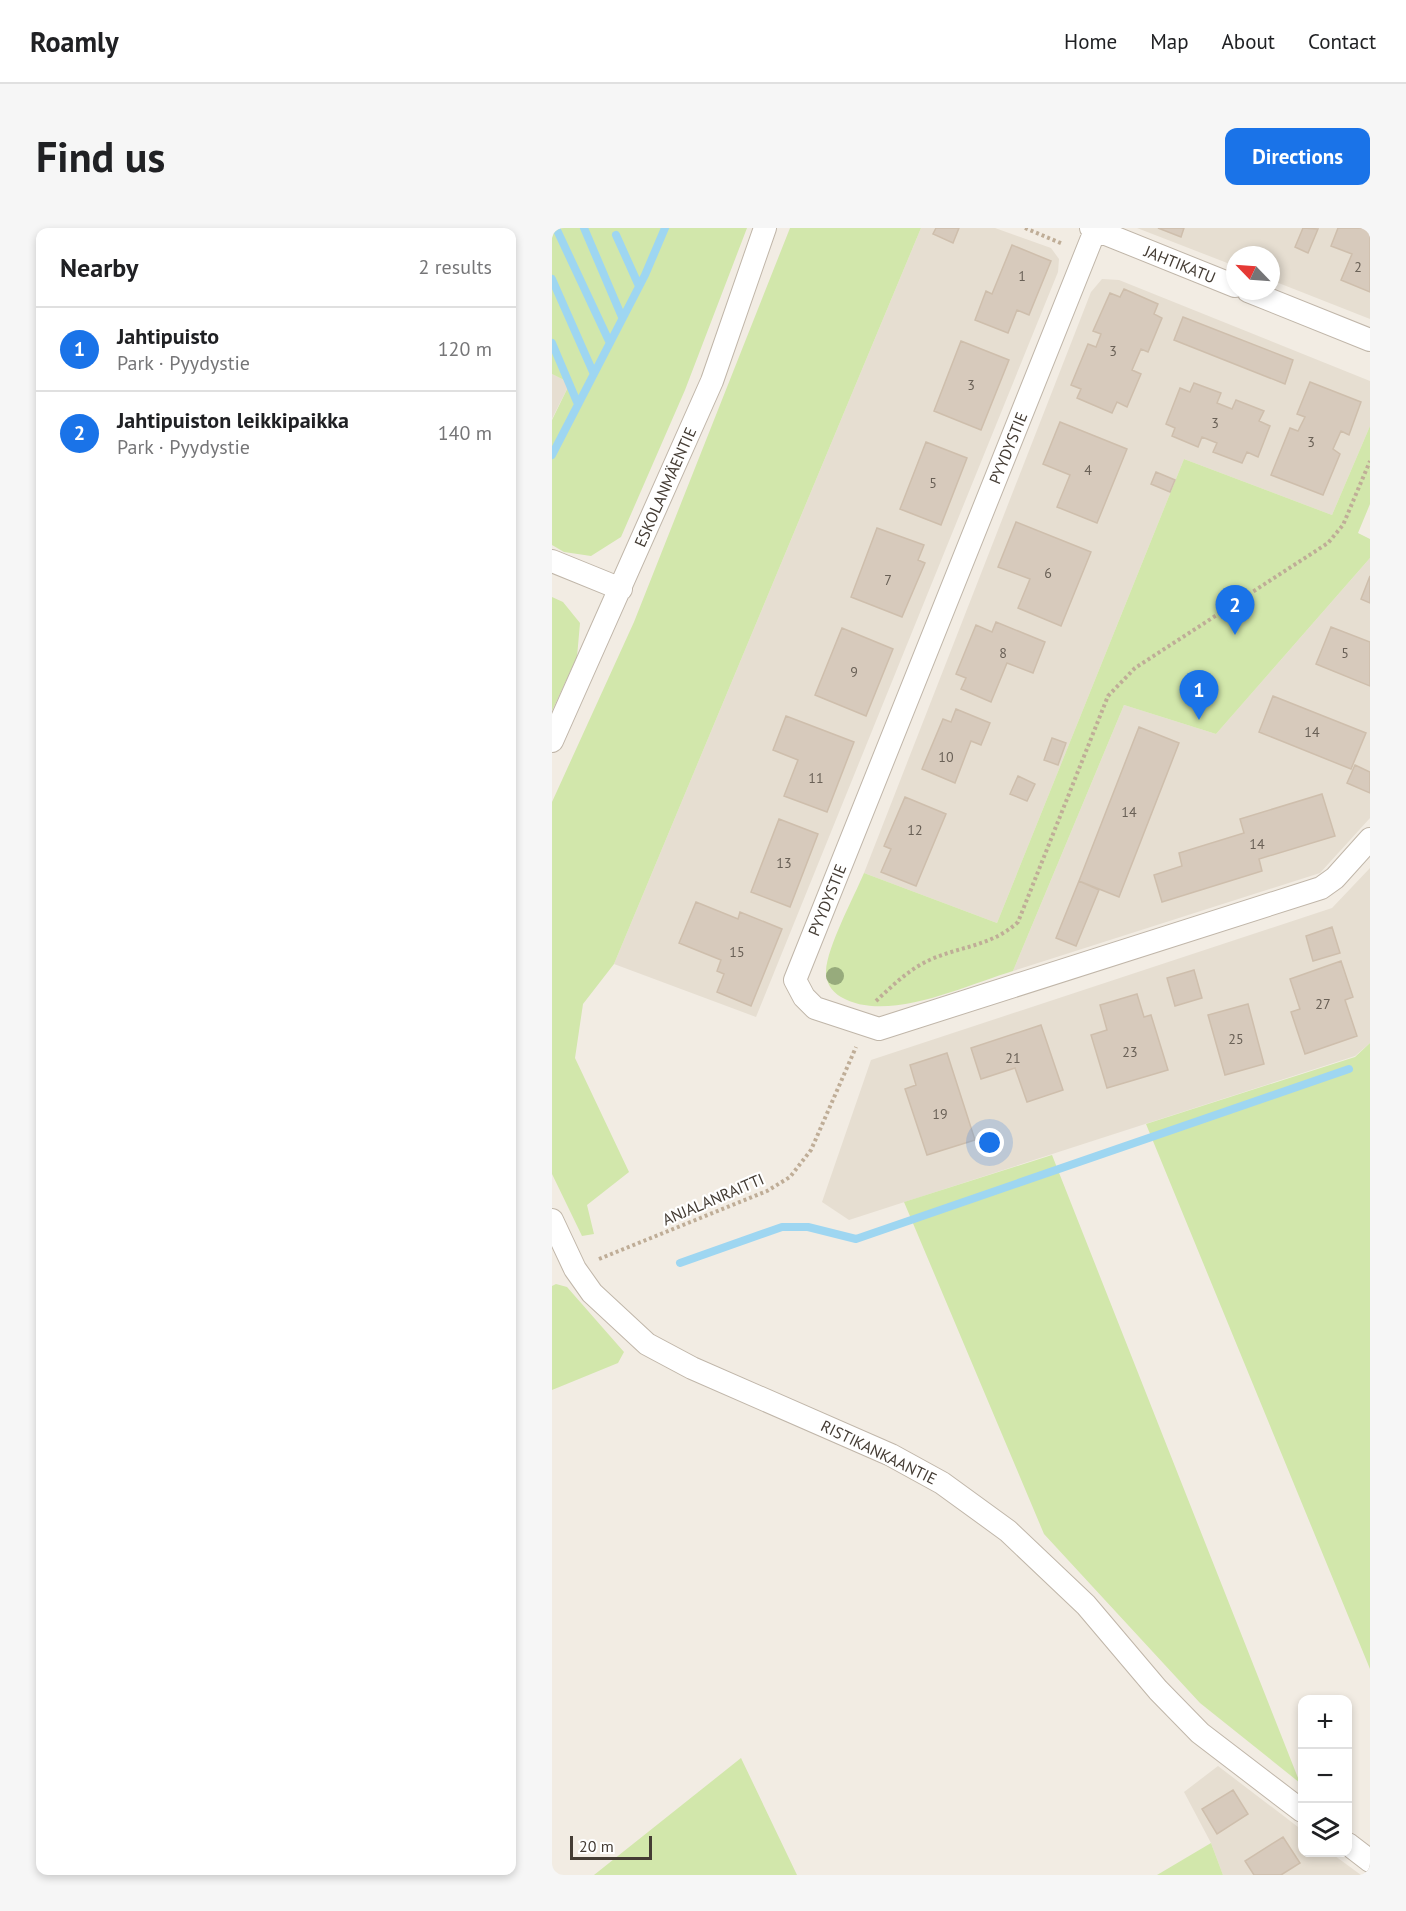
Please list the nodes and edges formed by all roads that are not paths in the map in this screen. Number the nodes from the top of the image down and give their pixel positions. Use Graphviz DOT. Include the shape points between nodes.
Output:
graph roads {
  1 [pos="765,228"];
  2 [pos="1094,229"];
  3 [pos="1226,282"];
  4 [pos="1270,300"];
  5 [pos="1370,340"];
  6 [pos="552,561"];
  7 [pos="621,589"];
  8 [pos="552,741"];
  9 [pos="1370,839"];
  10 [pos="552,1220"];
  11 [pos="1298,1808"];
  12 [pos="1352,1848"];
  13 [pos="1370,1861"];
  1 -- 7 [label="street, ESKOLANMÄENTIE" via="712,381"];
  2 -- 3 [label="street, JAHTIKATU"];
  2 -- 9 [label="street, PYYDYSTIE" via="795,980 815,1008 879,1029 1321,888"];
  4 -- 5 [label="street"];
  6 -- 7 [label="street"];
  7 -- 8 [label="street, ESKOLANMÄENTIE"];
  10 -- 11 [label="street, RISTIKANKAANTIE" via="574,1269 618,1320 647,1344 692,1368 891,1455 942,1483 1008,1532 1086,1605 1200,1733"];
  12 -- 13 [label="street"];
}
